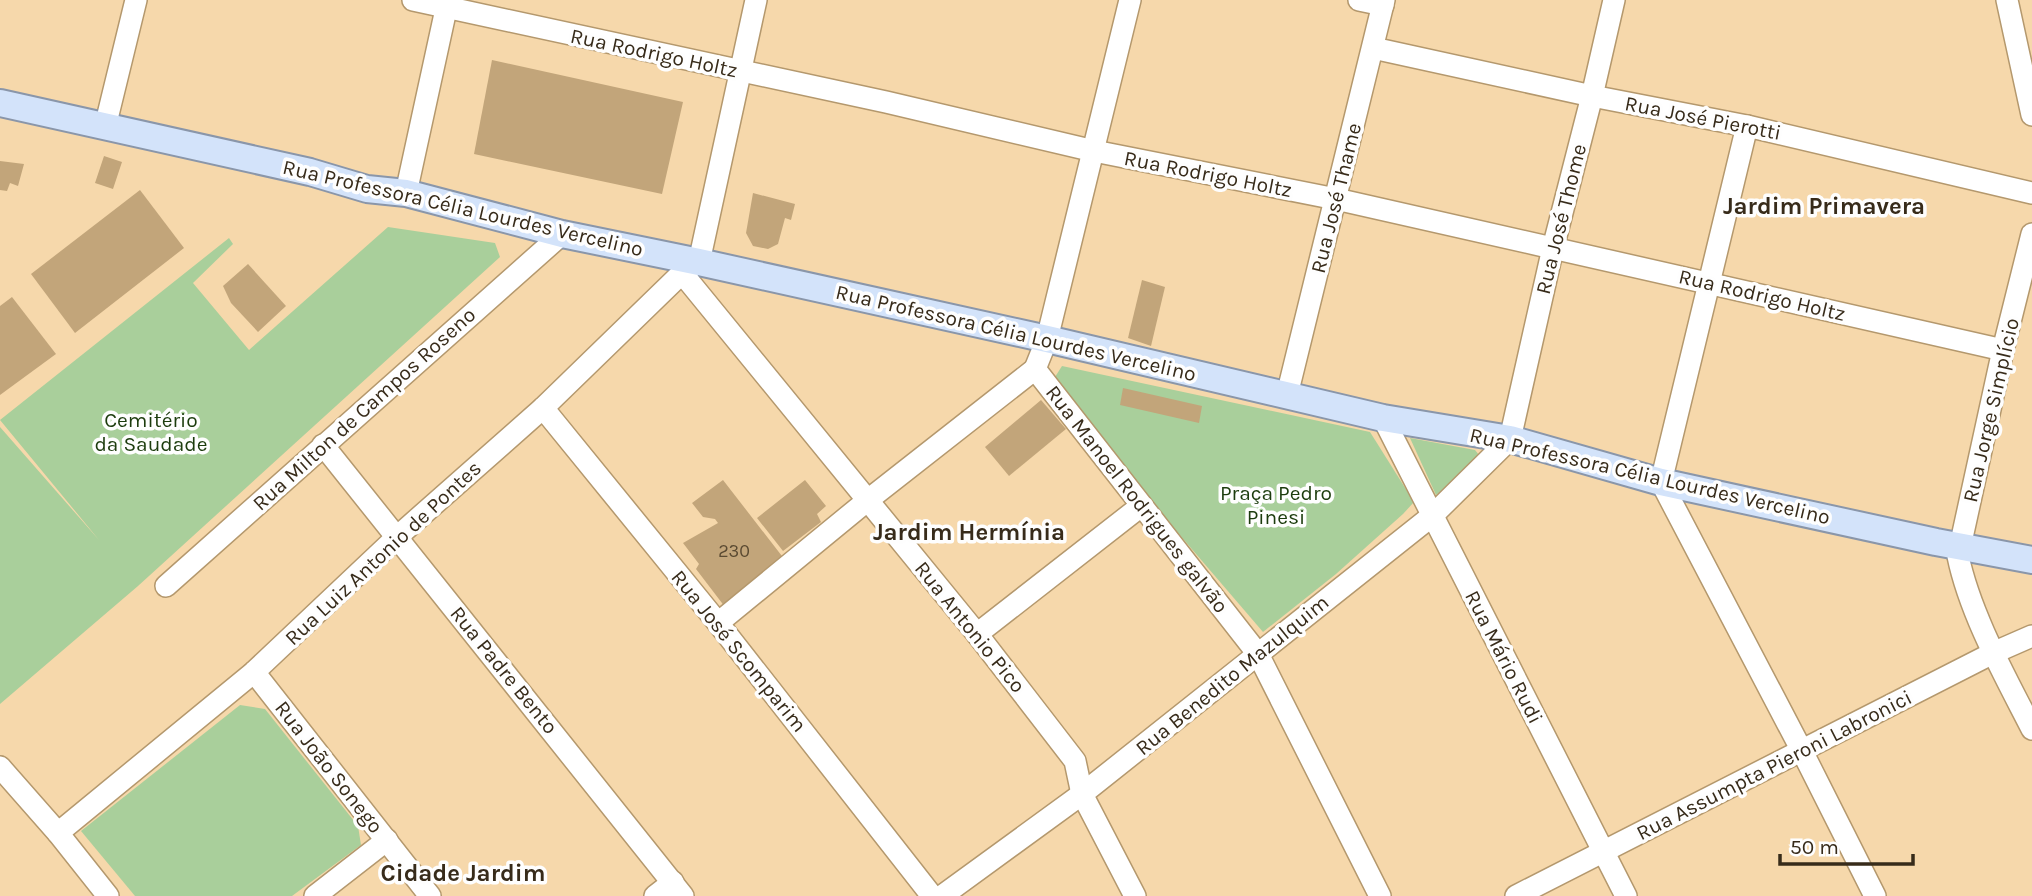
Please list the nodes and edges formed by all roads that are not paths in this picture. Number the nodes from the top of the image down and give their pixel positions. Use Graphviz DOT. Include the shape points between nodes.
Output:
graph roads {
  1 [pos="136,0"];
  2 [pos="413,0"];
  3 [pos="756,0"];
  4 [pos="1130,0"];
  5 [pos="1359,0"];
  6 [pos="1614,0"];
  7 [pos="2007,0"];
  8 [pos="1383,3"];
  9 [pos="447,4"];
  10 [pos="1373,48"];
  11 [pos="739,72"];
  12 [pos="1592,96"];
  13 [pos="0,103"];
  14 [pos="2032,115"];
  15 [pos="1747,126"];
  16 [pos="104,127"];
  17 [pos="1094,151"];
  18 [pos="405,193"];
  19 [pos="2032,193"];
  20 [pos="1336,199"];
  21 [pos="562,234"];
  22 [pos="2032,234"];
  23 [pos="1553,248"];
  24 [pos="690,267"];
  25 [pos="1709,283"];
  26 [pos="1047,339"];
  27 [pos="2003,350"];
  28 [pos="1035,369"];
  29 [pos="1287,395"];
  30 [pos="542,408"];
  31 [pos="1383,418"];
  32 [pos="1510,439"];
  33 [pos="323,445"];
  34 [pos="1661,482"];
  35 [pos="868,500"];
  36 [pos="1140,506"];
  37 [pos="1433,515"];
  38 [pos="397,537"];
  39 [pos="1960,547"];
  40 [pos="2032,560"];
  41 [pos="166,586"];
  42 [pos="718,623"];
  43 [pos="977,634"];
  44 [pos="2032,636"];
  45 [pos="1993,653"];
  46 [pos="1258,654"];
  47 [pos="254,672"];
  48 [pos="2032,729"];
  49 [pos="1802,751"];
  50 [pos="0,766"];
  51 [pos="1082,794"];
  52 [pos="58,833"];
  53 [pos="387,840"];
  54 [pos="1603,852"];
  55 [pos="678,889"];
  56 [pos="108,896"];
  57 [pos="315,896"];
  58 [pos="430,896"];
  59 [pos="655,896"];
  60 [pos="932,896"];
  61 [pos="942,896"];
  62 [pos="1135,896"];
  63 [pos="1380,896"];
  64 [pos="1516,896"];
  65 [pos="1626,896"];
  66 [pos="1875,896"];
  1 -- 16 [label="street"];
  2 -- 9 [label="street, Rua Rodrigo Holtz"];
  3 -- 11 [label="street"];
  4 -- 17 [label="street, Rua Manoel Rodrigues galvão"];
  5 -- 8 [label="street"];
  6 -- 12 [label="street, Rua José Thome"];
  7 -- 14 [label="street"];
  8 -- 10 [label="street, Rua José Thame"];
  9 -- 11 [label="street, Rua Rodrigo Holtz"];
  9 -- 18 [label="street"];
  10 -- 12 [label="street, Rua José Pierotti"];
  10 -- 20 [label="street, Rua José Thame"];
  11 -- 17 [label="street, Rua Rodrigo Holtz"];
  11 -- 24 [label="street"];
  12 -- 15 [label="street, Rua José Pierotti"];
  12 -- 23 [label="street, Rua José Thome"];
  13 -- 16 [label="main road, Rua Professora Célia Lourdes Vercelino"];
  15 -- 19 [label="street, Rua José Pierotti"];
  15 -- 25 [label="street"];
  16 -- 18 [label="main road, Rua Professora Célia Lourdes Vercelino" via="367,189"];
  17 -- 20 [label="street, Rua Rodrigo Holtz"];
  17 -- 26 [label="street, Rua Manoel Rodrigues galvão"];
  18 -- 21 [label="main road, Rua Professora Célia Lourdes Vercelino"];
  20 -- 23 [label="street, Rua Rodrigo Holtz"];
  20 -- 29 [label="street, Rua José Thame"];
  21 -- 24 [label="main road, Rua Professora Célia Lourdes Vercelino"];
  21 -- 33 [label="street, Rua Milton de Campos Roseno"];
  22 -- 27 [label="street, Rua Jorge Simplício"];
  23 -- 25 [label="street, Rua Rodrigo Holtz"];
  23 -- 32 [label="street, Rua José Thome"];
  24 -- 26 [label="main road, Rua Professora Célia Lourdes Vercelino"];
  24 -- 30 [label="street, Rua Luiz Antonio de Pontes"];
  24 -- 35 [label="street, Rua Antonio Pico"];
  25 -- 27 [label="street, Rua Rodrigo Holtz"];
  25 -- 34 [label="street"];
  26 -- 28 [label="street, Rua Manoel Rodrigues galvão"];
  26 -- 29 [label="main road, Rua Professora Célia Lourdes Vercelino"];
  27 -- 39 [label="street, Rua Jorge Simplício"];
  28 -- 35 [label="street"];
  28 -- 36 [label="street, Rua Manoel Rodrigues galvão"];
  29 -- 31 [label="main road, Rua Professora Célia Lourdes Vercelino"];
  30 -- 38 [label="street, Rua Luiz Antonio de Pontes"];
  30 -- 42 [label="street, Rua José Scomparim"];
  31 -- 32 [label="main road, Rua Professora Célia Lourdes Vercelino"];
  31 -- 37 [label="street, Rua Mário Rudi"];
  32 -- 34 [label="main road, Rua Professora Célia Lourdes Vercelino"];
  32 -- 37 [label="street, Rua Benedito Mazulquim"];
  33 -- 38 [label="street, Rua Padre Bento"];
  33 -- 41 [label="street, Rua Milton de Campos Roseno"];
  34 -- 39 [label="main road, Rua Professora Célia Lourdes Vercelino"];
  34 -- 49 [label="street"];
  35 -- 42 [label="street"];
  35 -- 43 [label="street, Rua Antonio Pico"];
  36 -- 43 [label="street"];
  36 -- 46 [label="street, Rua Manoel Rodrigues galvão"];
  37 -- 46 [label="street, Rua Benedito Mazulquim"];
  37 -- 54 [label="street, Rua Mário Rudi"];
  38 -- 47 [label="street, Rua Luiz Antonio de Pontes"];
  38 -- 55 [label="street, Rua Padre Bento"];
  39 -- 40 [label="main road, Rua Professora Célia Lourdes Vercelino"];
  39 -- 45 [label="street, Rua Jorge Simplício" via="1962,575"];
  42 -- 60 [label="street, Rua José Scomparim"];
  43 -- 51 [label="street, Rua Antonio Pico" via="1075,761"];
  44 -- 45 [label="street, Rua Assumpta Pieroni Labronici"];
  45 -- 48 [label="street, Rua Jorge Simplício"];
  45 -- 49 [label="street, Rua Assumpta Pieroni Labronici"];
  46 -- 51 [label="street, Rua Benedito Mazulquim"];
  46 -- 63 [label="street"];
  47 -- 52 [label="street, Rua Luiz Antonio de Pontes"];
  47 -- 53 [label="street, Rua João Sonego"];
  49 -- 54 [label="street, Rua Assumpta Pieroni Labronici"];
  49 -- 66 [label="street"];
  50 -- 52 [label="street"];
  51 -- 61 [label="street, Rua Benedito Mazulquim"];
  51 -- 62 [label="street, Rua Antonio Pico"];
  52 -- 56 [label="street"];
  53 -- 57 [label="street"];
  53 -- 58 [label="street, Rua João Sonego"];
  54 -- 64 [label="street, Rua Assumpta Pieroni Labronici"];
  54 -- 65 [label="street, Rua Mário Rudi"];
  55 -- 59 [label="street"];
}
